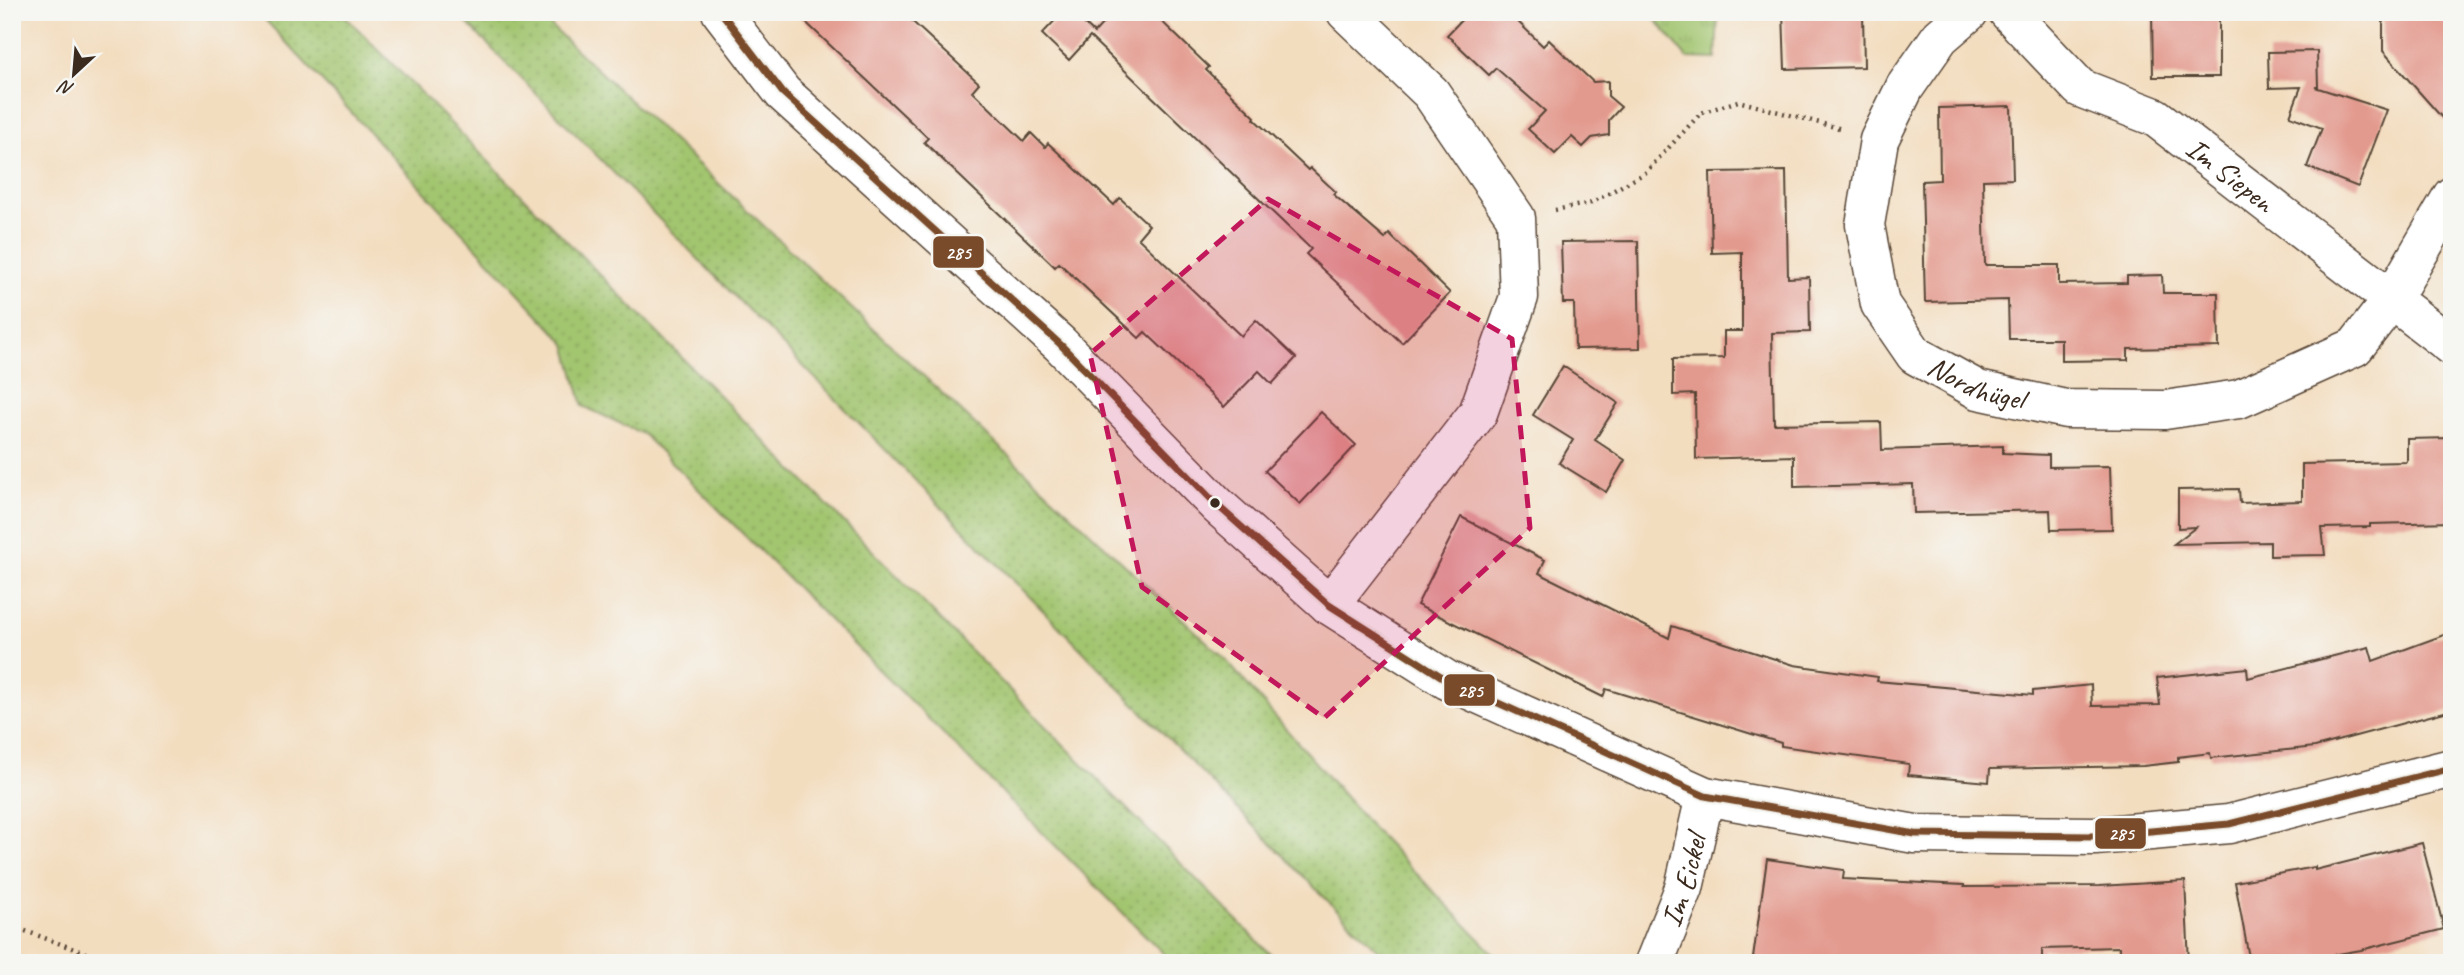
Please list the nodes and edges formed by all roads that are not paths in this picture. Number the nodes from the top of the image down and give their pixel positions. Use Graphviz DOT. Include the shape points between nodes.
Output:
graph roads {
  1 [pos="721,12"];
  2 [pos="1346,12"];
  3 [pos="1969,12"];
  4 [pos="2008,12"];
  5 [pos="2452,196"];
  6 [pos="2392,299"];
  7 [pos="2452,346"];
  8 [pos="1329,605"];
  9 [pos="2452,768"];
  10 [pos="1706,796"];
  11 [pos="1654,963"];
  1 -- 8 [label="street" via="783,93 1060,344 1217,505"];
  2 -- 8 [label="street" via="1431,93 1516,218 1519,297 1478,413"];
  3 -- 6 [label="street, Nordhügel" via="1940,37 1905,88 1880,139 1865,225 1880,304 1915,355 1978,390 2066,409 2165,410 2239,399 2355,347"];
  4 -- 6 [label="street, Im Siepen" via="2080,88 2155,117"];
  5 -- 6 [label="street, Nordhügel"];
  6 -- 7 [label="street, Im Siepen"];
  8 -- 10 [label="street" via="1447,680"];
  9 -- 10 [label="street" via="2229,824 2095,836 1915,834"];
  10 -- 11 [label="street, Im Eickel" via="1684,888"];
}
